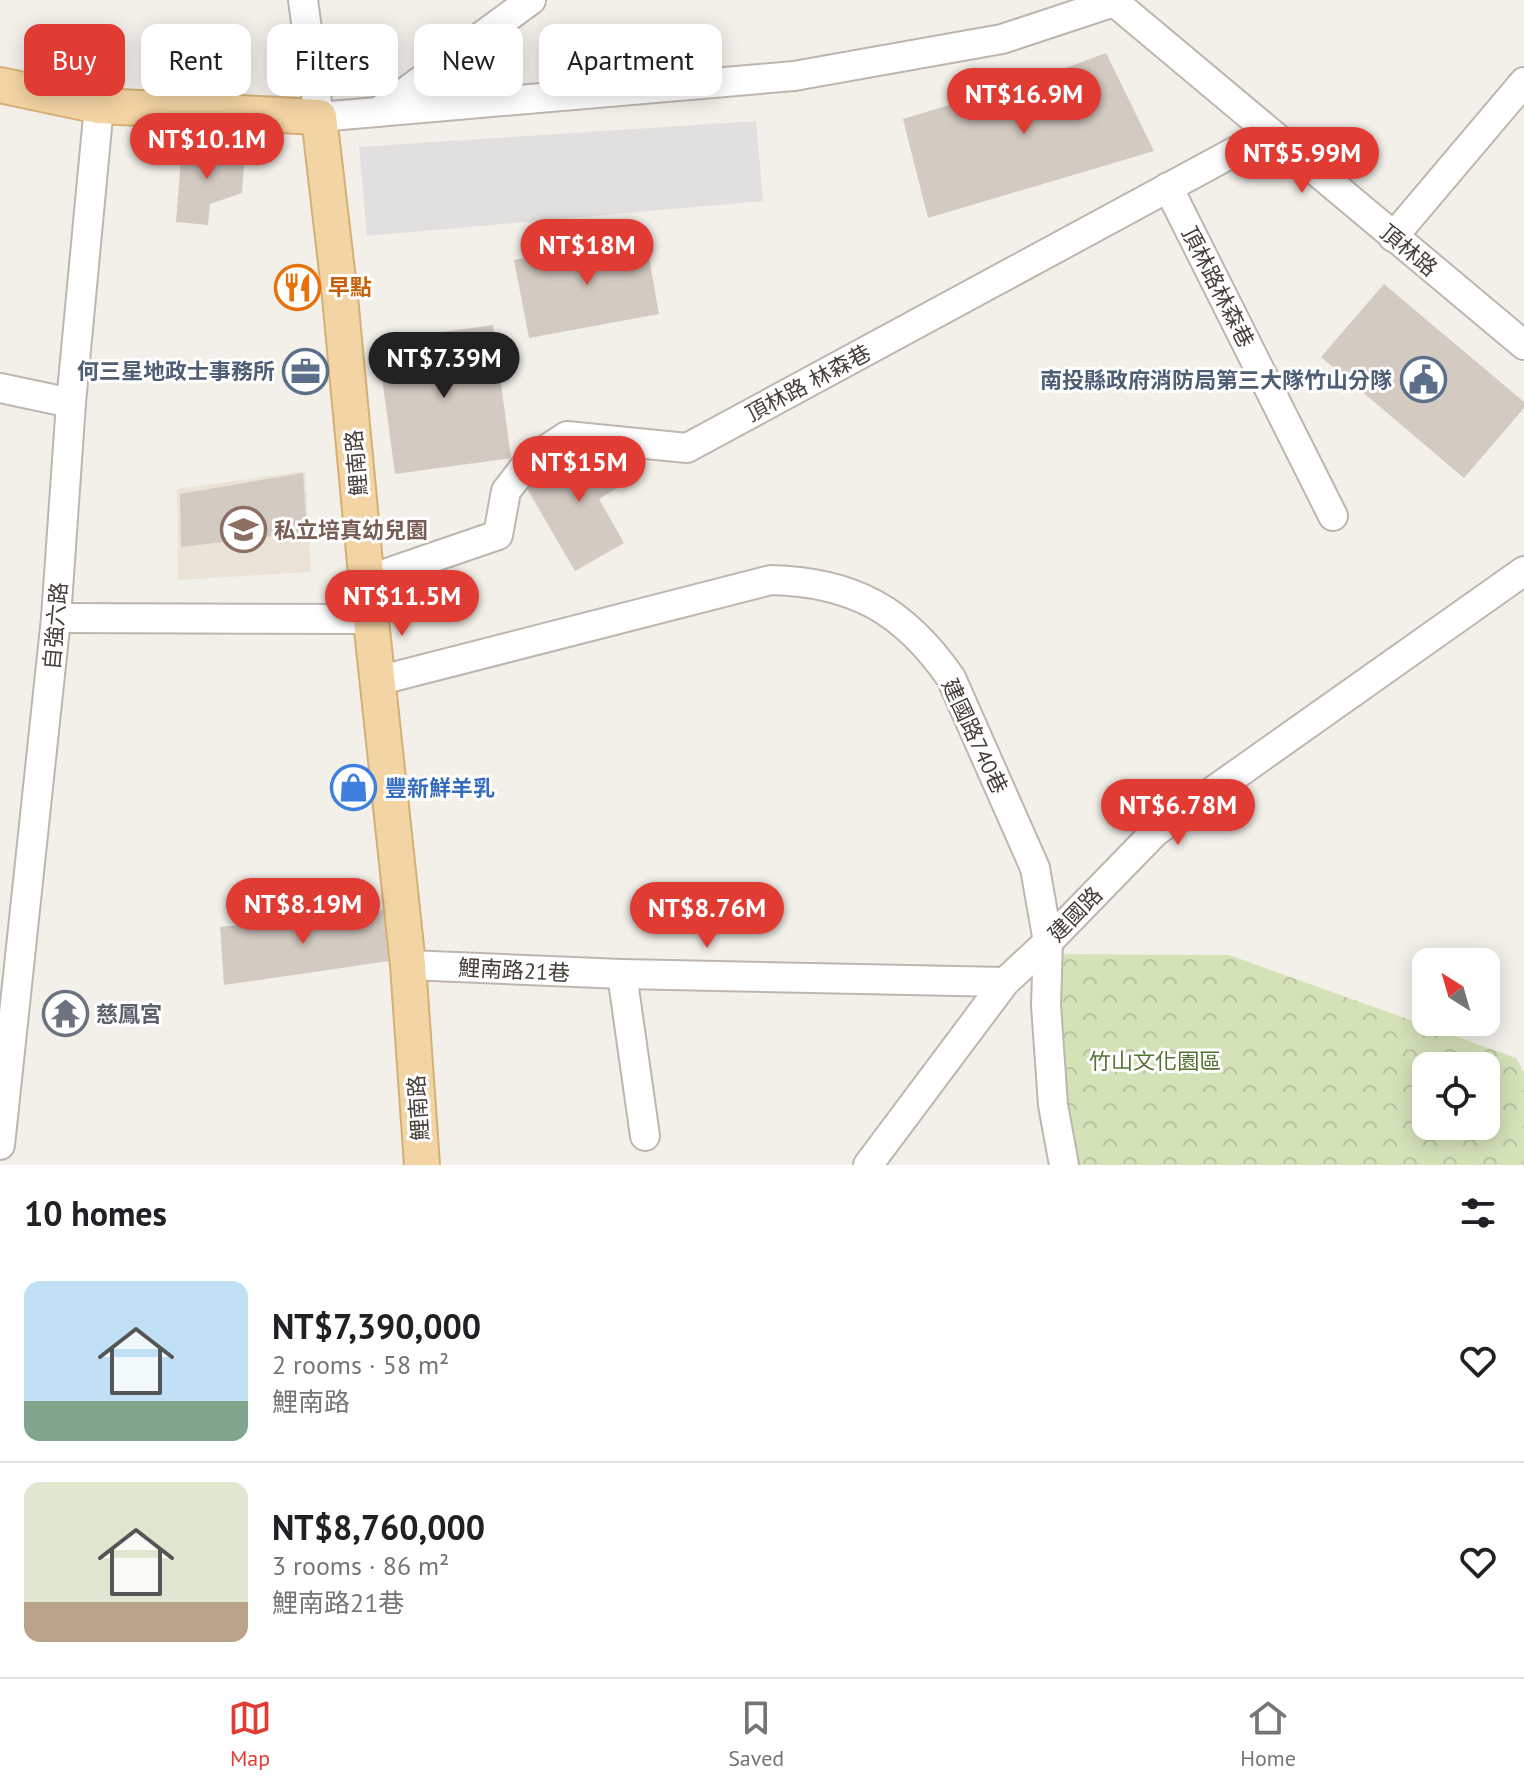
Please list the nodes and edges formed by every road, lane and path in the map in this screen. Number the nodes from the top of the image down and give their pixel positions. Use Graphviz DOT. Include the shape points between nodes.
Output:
graph roads {
  1 [pos="303,0"];
  2 [pos="531,0"];
  3 [pos="1115,1"];
  4 [pos="1524,82"];
  5 [pos="0,85"];
  6 [pos="99,106"];
  7 [pos="378,112"];
  8 [pos="319,117"];
  9 [pos="1269,133"];
  10 [pos="1168,187"];
  11 [pos="1393,237"];
  12 [pos="1524,345"];
  13 [pos="0,388"];
  14 [pos="71,403"];
  15 [pos="1333,516"];
  16 [pos="1524,571"];
  17 [pos="367,580"];
  18 [pos="56,618"];
  19 [pos="371,619"];
  20 [pos="377,681"];
  21 [pos="0,889"];
  22 [pos="26,900"];
  23 [pos="1048,942"];
  24 [pos="408,965"];
  25 [pos="622,974"];
  26 [pos="1005,982"];
  27 [pos="645,1136"];
  28 [pos="0,1145"];
  29 [pos="422,1165"];
  30 [pos="868,1165"];
  31 [pos="1064,1165"];
  1 -- 8 [label="street, 鯉南路"];
  2 -- 7 [label="street"];
  3 -- 7 [label="street" via="1002,39 794,76"];
  3 -- 9 [label="street, 頂林路"];
  4 -- 11 [label="street"];
  5 -- 6 [label="main road"];
  6 -- 8 [label="main road"];
  6 -- 14 [label="street, 自強六路"];
  7 -- 8 [label="street"];
  8 -- 17 [label="main road, 鯉南路"];
  9 -- 10 [label="street, 頂林路 林森巷"];
  9 -- 11 [label="street, 頂林路"];
  10 -- 15 [label="street, 頂林路林森巷"];
  10 -- 17 [label="street, 頂林路 林森巷" via="687,448 567,436 530,460 506,491 498,535"];
  11 -- 12 [label="street, 頂林路"];
  13 -- 14 [label="street"];
  14 -- 18 [label="street, 自強六路"];
  16 -- 23 [label="street, 建國路" via="1155,832"];
  17 -- 19 [label="main road, 鯉南路"];
  18 -- 19 [label="street"];
  18 -- 22 [label="street, 自強六路"];
  19 -- 20 [label="main road, 鯉南路"];
  20 -- 23 [label="street, 建國路740巷" via="771,580 850,592 896,618 951,678 1035,868"];
  20 -- 24 [label="main road, 鯉南路"];
  21 -- 22 [label="street"];
  22 -- 28 [label="street, 自強六路"];
  23 -- 26 [label="street, 建國路"];
  23 -- 31 [label="street, 建國路740巷" via="1053,1105"];
  24 -- 25 [label="street, 鯉南路21巷"];
  24 -- 29 [label="main road, 鯉南路"];
  25 -- 26 [label="street, 鯉南路21巷"];
  25 -- 27 [label="street"];
  26 -- 30 [label="street, 建國路"];
}
